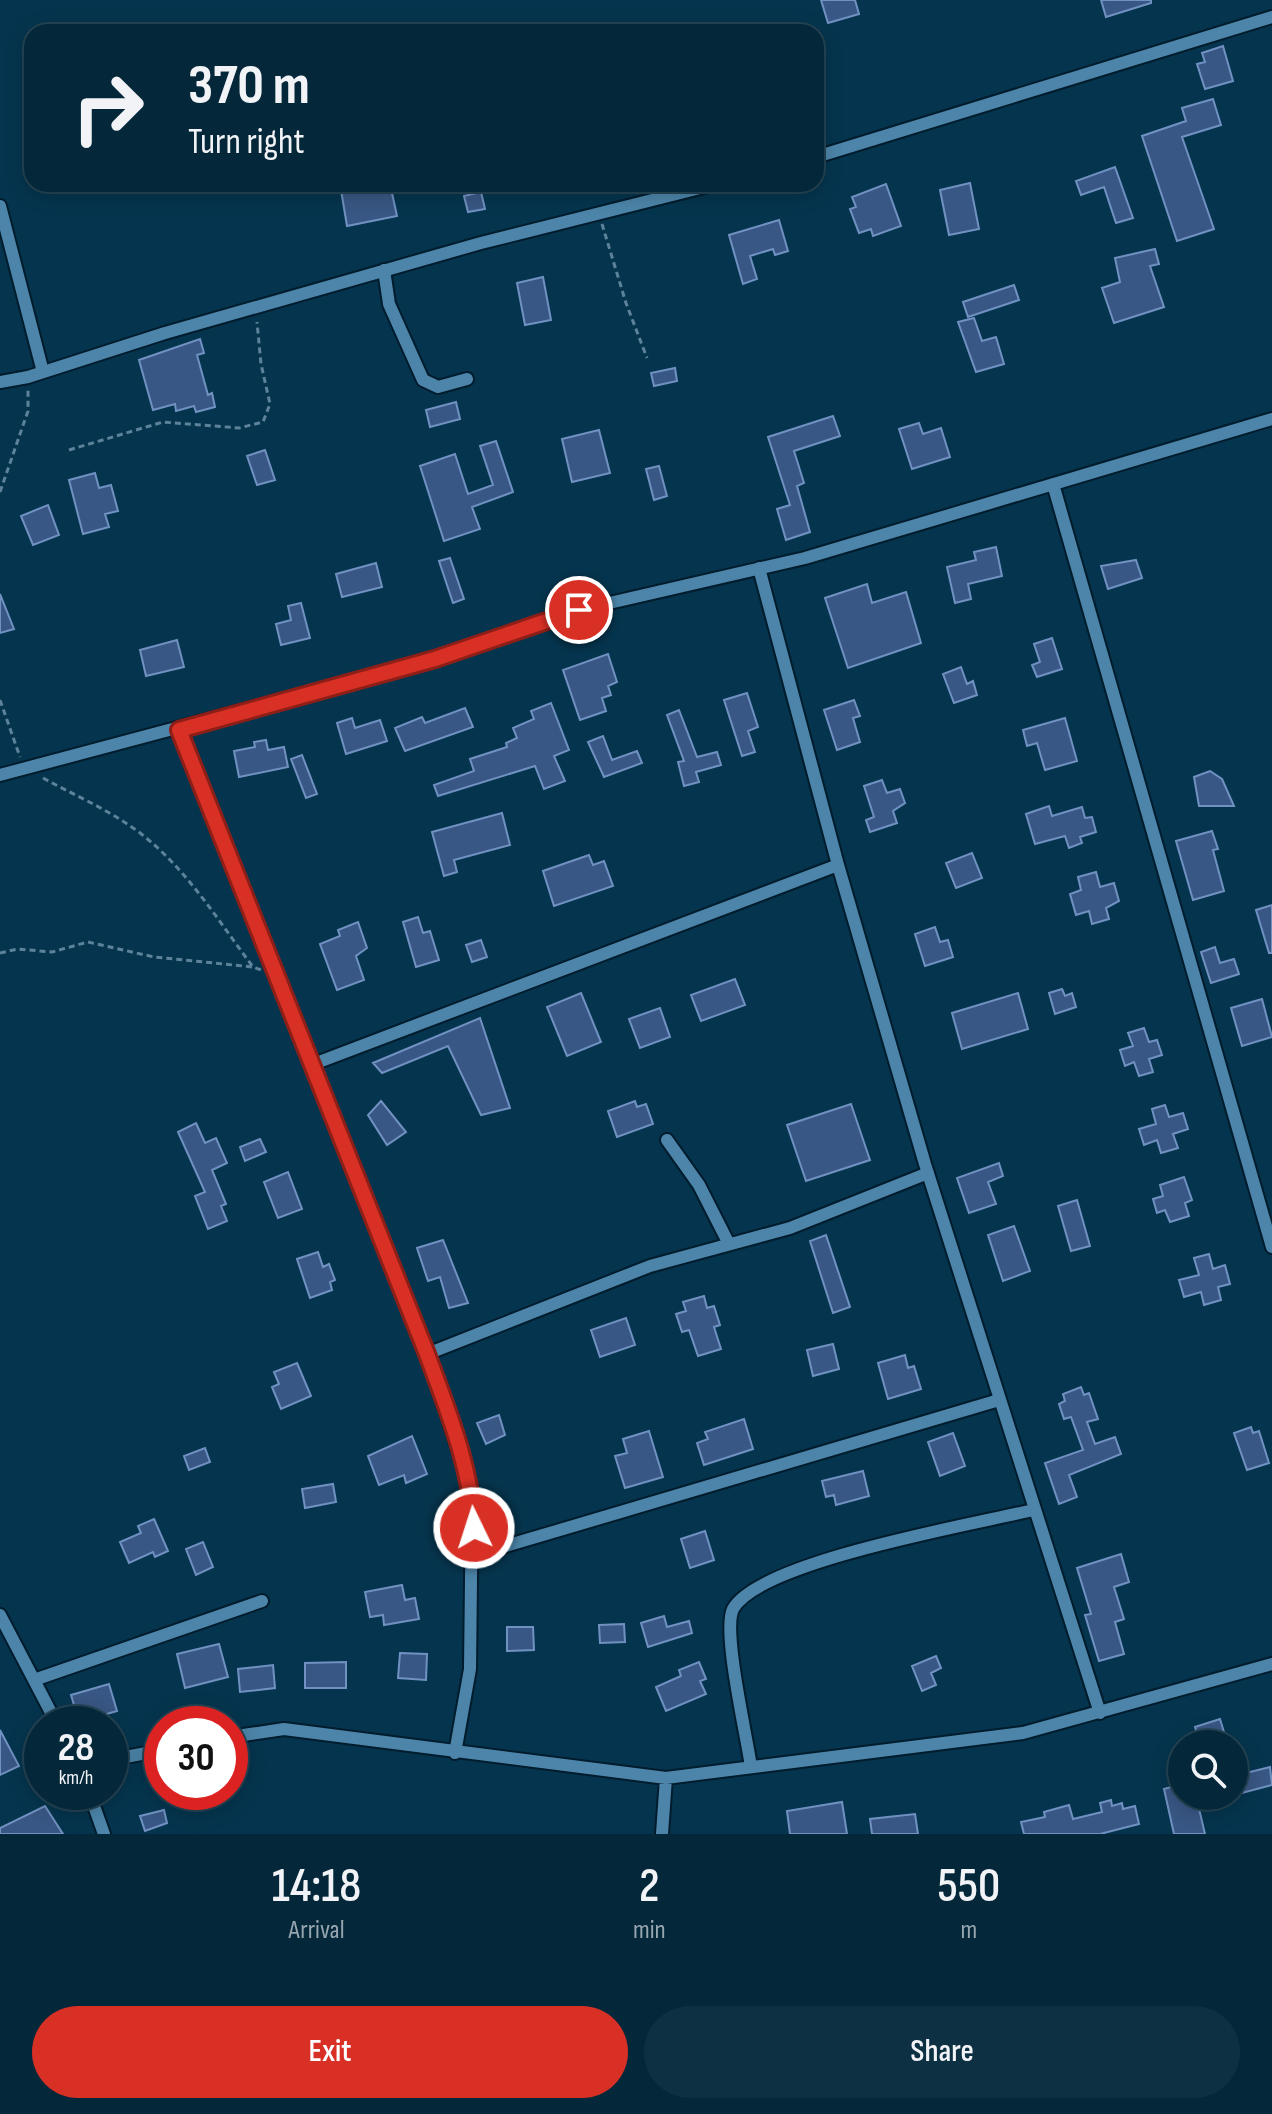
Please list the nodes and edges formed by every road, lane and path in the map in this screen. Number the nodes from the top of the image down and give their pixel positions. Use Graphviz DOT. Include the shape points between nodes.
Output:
graph roads {
  1 [pos="1272,17"];
  2 [pos="824,155"];
  3 [pos="684,192"];
  4 [pos="0,206"];
  5 [pos="599,213"];
  6 [pos="384,270"];
  7 [pos="254,310"];
  8 [pos="647,358"];
  9 [pos="43,372"];
  10 [pos="28,377"];
  11 [pos="467,379"];
  12 [pos="0,382"];
  13 [pos="1272,419"];
  14 [pos="69,450"];
  15 [pos="1053,484"];
  16 [pos="0,492"];
  17 [pos="759,568"];
  18 [pos="0,700"];
  19 [pos="179,730"];
  20 [pos="29,768"];
  21 [pos="0,775"];
  22 [pos="838,865"];
  23 [pos="0,953"];
  24 [pos="253,967"];
  25 [pos="273,972"];
  26 [pos="311,1065"];
  27 [pos="667,1140"];
  28 [pos="928,1173"];
  29 [pos="729,1244"];
  30 [pos="1272,1247"];
  31 [pos="427,1354"];
  32 [pos="999,1400"];
  33 [pos="1033,1510"];
  34 [pos="472,1556"];
  35 [pos="262,1601"];
  36 [pos="0,1615"];
  37 [pos="1272,1664"];
  38 [pos="34,1680"];
  39 [pos="48,1706"];
  40 [pos="1100,1713"];
  41 [pos="248,1734"];
  42 [pos="455,1753"];
  43 [pos="751,1767"];
  44 [pos="666,1778"];
  45 [pos="95,1810"];
  46 [pos="104,1834"];
  47 [pos="662,1834"];
  1 -- 2 [label="street"];
  3 -- 5 [label="street"];
  4 -- 9 [label="street"];
  5 -- 6 [label="street"];
  5 -- 8 [label="path"];
  6 -- 7 [label="street"];
  6 -- 11 [label="street" via="389,304 423,380 438,387"];
  7 -- 9 [label="street"];
  7 -- 14 [label="path" via="270,404 263,422 239,428 163,422"];
  9 -- 10 [label="street"];
  10 -- 12 [label="street"];
  10 -- 16 [label="path" via="28,411"];
  13 -- 15 [label="street"];
  15 -- 17 [label="street"];
  15 -- 30 [label="street"];
  17 -- 19 [label="street" via="579,610 435,659"];
  17 -- 22 [label="street"];
  18 -- 20 [label="path"];
  19 -- 20 [label="street"];
  19 -- 25 [label="street"];
  20 -- 21 [label="street"];
  20 -- 24 [label="path" via="149,841 205,897"];
  22 -- 26 [label="street"];
  22 -- 28 [label="street"];
  23 -- 24 [label="path" via="52,952 88,942 154,957"];
  24 -- 25 [label="path"];
  25 -- 26 [label="street"];
  26 -- 31 [label="street"];
  27 -- 29 [label="street" via="699,1185"];
  28 -- 29 [label="street" via="842,1210"];
  28 -- 32 [label="street"];
  29 -- 31 [label="street" via="650,1266"];
  31 -- 34 [label="street" via="472,1492"];
  32 -- 33 [label="street"];
  32 -- 34 [label="street"];
  33 -- 40 [label="street"];
  33 -- 43 [label="street" via="843,1555 755,1587 733,1609 730,1633"];
  34 -- 42 [label="street" via="470,1669"];
  35 -- 38 [label="street"];
  36 -- 38 [label="street"];
  37 -- 40 [label="street"];
  38 -- 39 [label="street"];
  40 -- 43 [label="street" via="1023,1733"];
  41 -- 42 [label="street" via="284,1729"];
  42 -- 44 [label="street"];
  43 -- 44 [label="street"];
  44 -- 47 [label="street"];
  45 -- 46 [label="street"];
}
